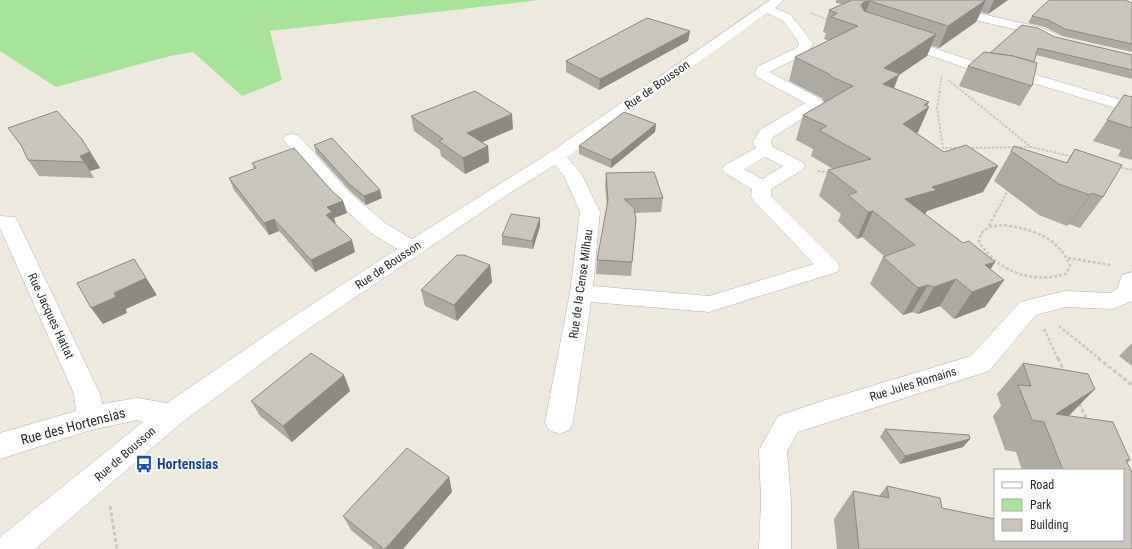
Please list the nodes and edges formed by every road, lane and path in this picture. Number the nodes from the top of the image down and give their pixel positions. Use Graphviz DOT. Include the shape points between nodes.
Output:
graph roads {
  1 [pos="905,0"];
  2 [pos="774,3"];
  3 [pos="833,21"];
  4 [pos="884,36"];
  5 [pos="1064,41"];
  6 [pos="952,59"];
  7 [pos="942,75"];
  8 [pos="1132,108"];
  9 [pos="292,139"];
  10 [pos="1030,147"];
  11 [pos="943,148"];
  12 [pos="959,148"];
  13 [pos="967,148"];
  14 [pos="764,150"];
  15 [pos="939,154"];
  16 [pos="555,156"];
  17 [pos="1081,158"];
  18 [pos="796,166"];
  19 [pos="1118,166"];
  20 [pos="1132,170"];
  21 [pos="833,173"];
  22 [pos="762,187"];
  23 [pos="1009,188"];
  24 [pos="0,222"];
  25 [pos="989,227"];
  26 [pos="412,249"];
  27 [pos="1068,258"];
  28 [pos="1123,273"];
  29 [pos="581,293"];
  30 [pos="1034,306"];
  31 [pos="1067,377"];
  32 [pos="1132,385"];
  33 [pos="1077,399"];
  34 [pos="170,414"];
  35 [pos="91,418"];
  36 [pos="559,422"];
  37 [pos="1090,427"];
  38 [pos="0,446"];
  39 [pos="105,472"];
  40 [pos="12,549"];
  41 [pos="117,549"];
  42 [pos="775,549"];
  1 -- 5 [label="street" via="1039,31"];
  2 -- 3 [label="path"];
  2 -- 14 [label="street" via="806,43 804,49 762,70 762,74 815,102 766,134 762,142"];
  2 -- 16 [label="street, Rue de Bousson"];
  4 -- 6 [label="street"];
  6 -- 7 [label="path"];
  6 -- 8 [label="street" via="977,67 1004,70"];
  7 -- 10 [label="path"];
  7 -- 11 [label="path" via="938,108"];
  9 -- 26 [label="street" via="343,197 378,228"];
  10 -- 13 [label="path"];
  10 -- 17 [label="path"];
  11 -- 12 [label="path"];
  11 -- 15 [label="path"];
  14 -- 18 [label="street"];
  14 -- 22 [label="street" via="731,169"];
  16 -- 26 [label="street, Rue de Bousson"];
  16 -- 29 [label="street, Rue de la Cense Milhau" via="573,175 590,212"];
  18 -- 21 [label="path"];
  18 -- 22 [label="street"];
  19 -- 20 [label="path"];
  22 -- 29 [label="street" via="760,197 829,267 710,304"];
  23 -- 25 [label="path"];
  24 -- 35 [label="street, Rue Jacques Hattat" via="8,222 87,394"];
  25 -- 27 [label="path" via="1021,227 1039,233 1055,242"];
  25 -- 27 [label="path" via="981,233 979,242 985,253 998,264 1016,273 1054,279 1066,274 1070,265"];
  26 -- 34 [label="street, Rue de Bousson"];
  27 -- 28 [label="path"];
  28 -- 30 [label="street, Rue Jules Romains" via="1130,281 1128,293 1113,301 1065,299"];
  29 -- 36 [label="street, Rue de la Cense Milhau"];
  30 -- 31 [label="path"];
  30 -- 32 [label="path"];
  30 -- 42 [label="street, Rue Jules Romains" via="1028,308 1011,325 980,364 788,424 773,450"];
  33 -- 37 [label="path"];
  34 -- 35 [label="street, Rue des Hortensias" via="137,409"];
  34 -- 39 [label="street, Rue de Bousson"];
  35 -- 38 [label="street, Rue des Hortensias"];
  39 -- 40 [label="street, Rue de Bousson"];
  39 -- 41 [label="path"];
}
